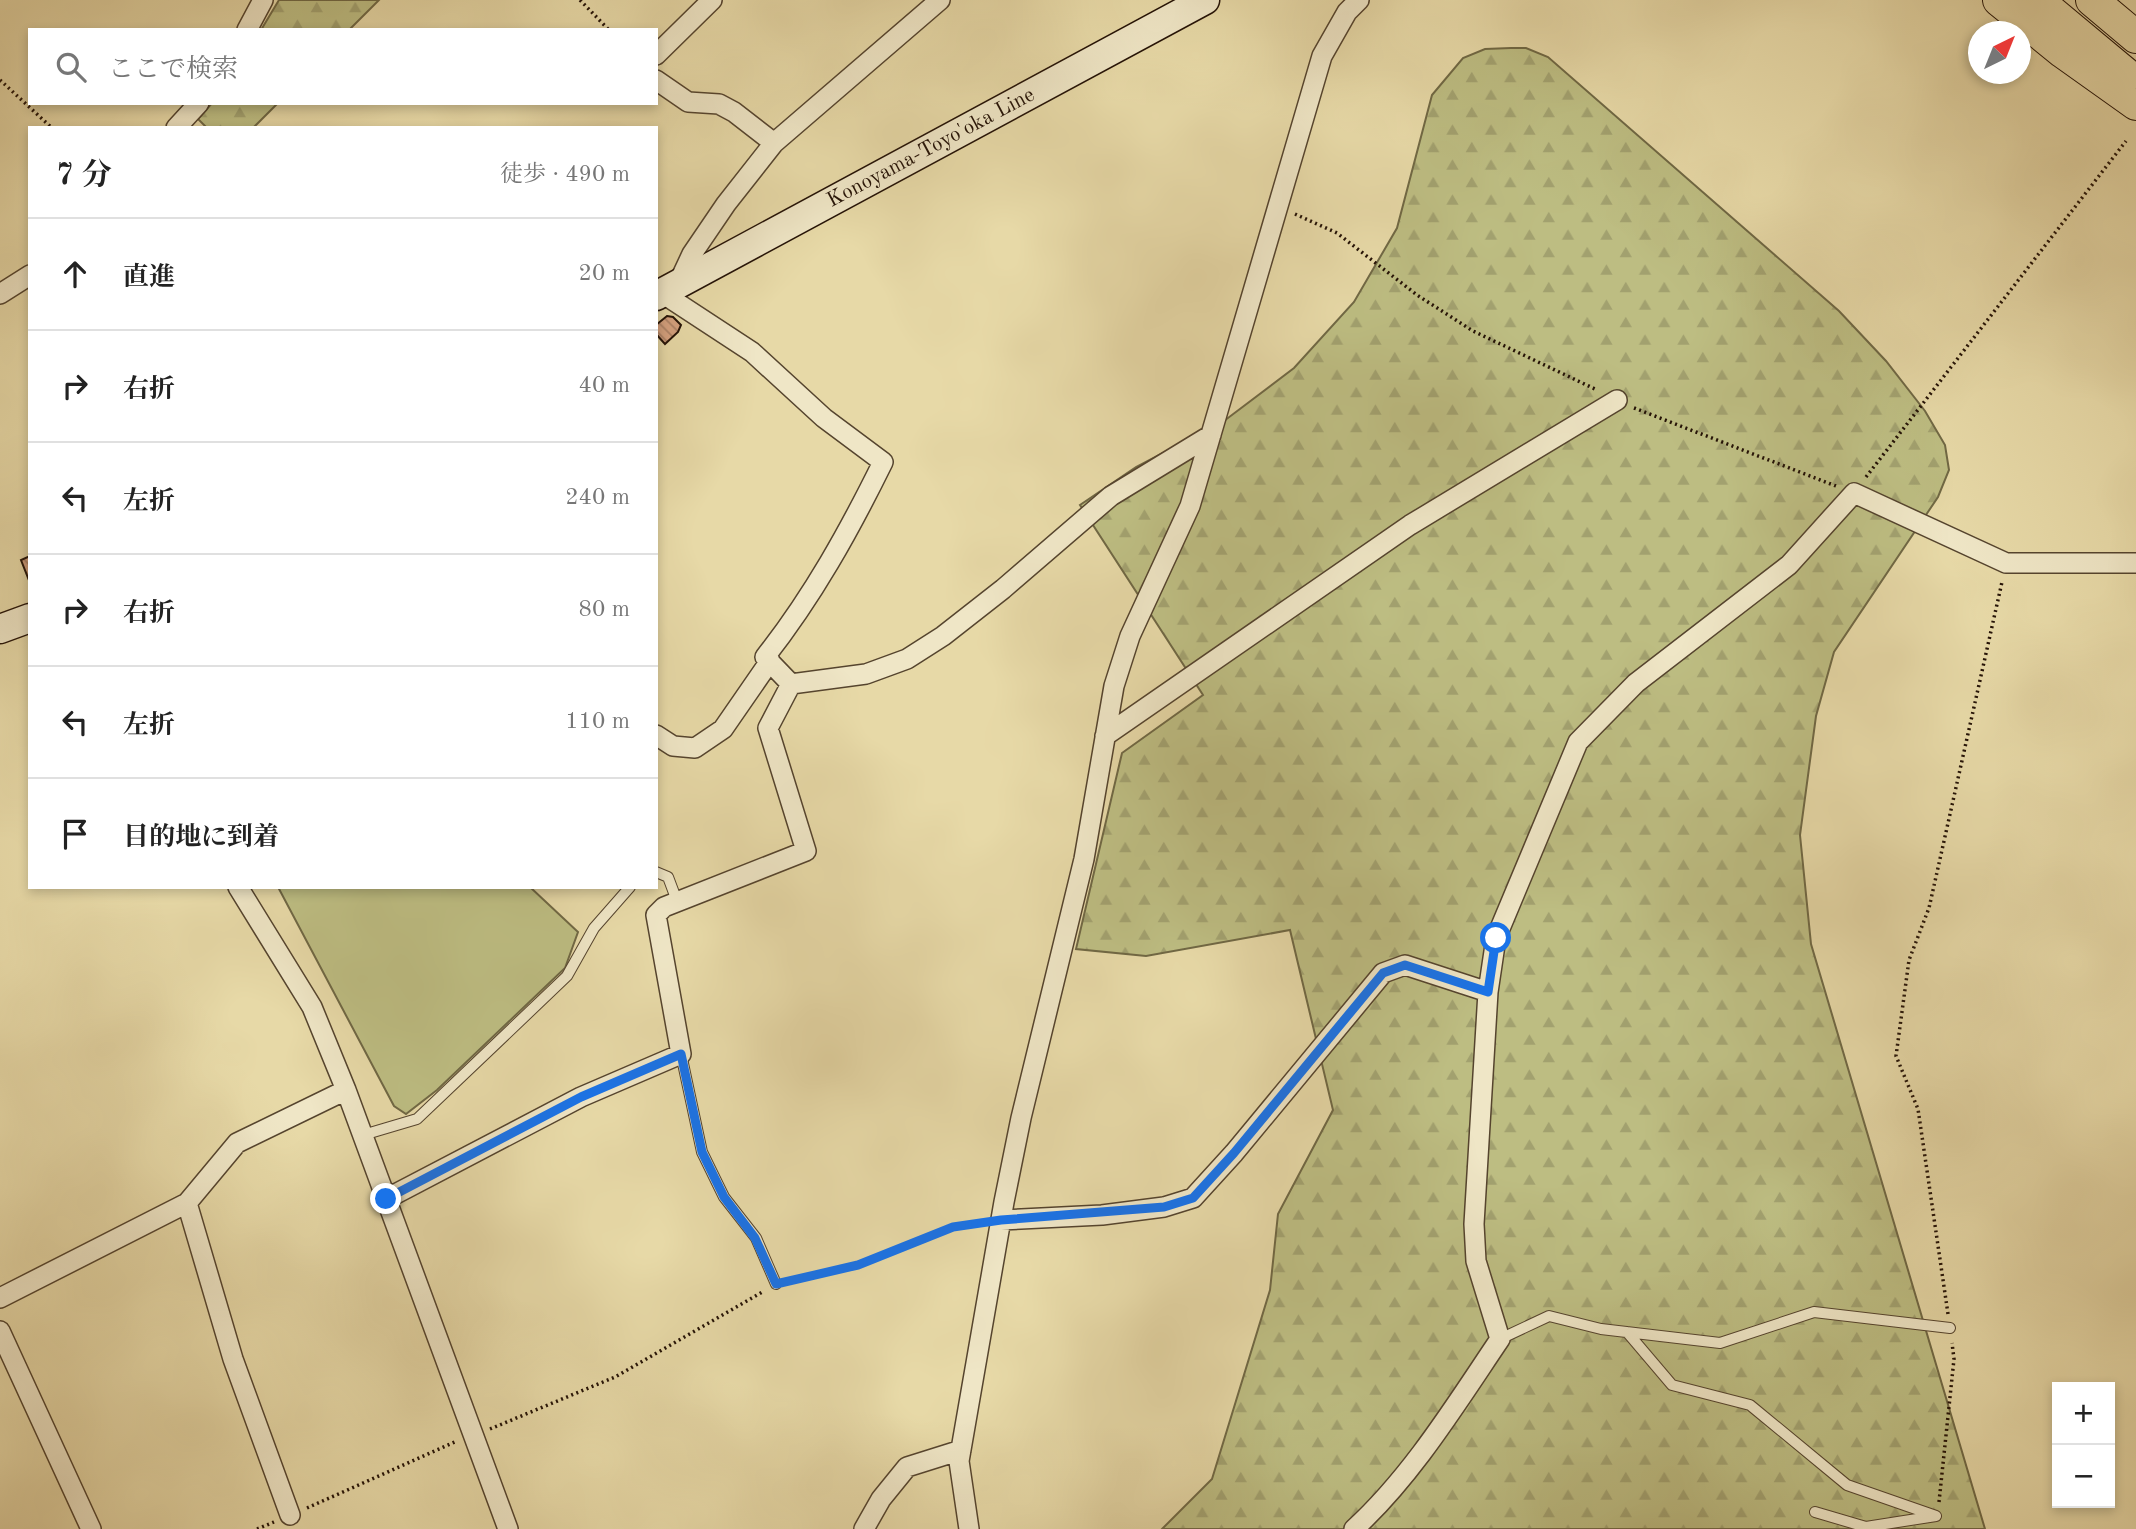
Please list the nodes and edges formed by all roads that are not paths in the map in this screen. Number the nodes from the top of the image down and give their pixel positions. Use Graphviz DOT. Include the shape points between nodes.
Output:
graph roads {
  1 [pos="263,0"];
  2 [pos="712,0"];
  3 [pos="940,0"];
  4 [pos="1205,0"];
  5 [pos="1359,0"];
  6 [pos="1999,0"];
  7 [pos="2037,0"];
  8 [pos="2092,0"];
  9 [pos="2122,0"];
  10 [pos="2136,14"];
  11 [pos="248,28"];
  12 [pos="2136,37"];
  13 [pos="658,53"];
  14 [pos="658,81"];
  15 [pos="2136,82"];
  16 [pos="2136,104"];
  17 [pos="197,105"];
  18 [pos="178,126"];
  19 [pos="774,143"];
  20 [pos="28,276"];
  21 [pos="665,291"];
  22 [pos="0,294"];
  23 [pos="1617,400"];
  24 [pos="1210,435"];
  25 [pos="2136,563"];
  26 [pos="28,619"];
  27 [pos="0,629"];
  28 [pos="769,661"];
  29 [pos="791,684"];
  30 [pos="658,736"];
  31 [pos="1105,736"];
  32 [pos="658,873"];
  33 [pos="239,889"];
  34 [pos="629,889"];
  35 [pos="677,901"];
  36 [pos="1488,992"];
  37 [pos="681,1054"];
  38 [pos="346,1090"];
  39 [pos="363,1135"];
  40 [pos="386,1199"];
  41 [pos="187,1203"];
  42 [pos="1001,1220"];
  43 [pos="776,1284"];
  44 [pos="0,1298"];
  45 [pos="1950,1328"];
  46 [pos="0,1331"];
  47 [pos="1627,1332"];
  48 [pos="1500,1339"];
  49 [pos="961,1450"];
  50 [pos="1815,1512"];
  51 [pos="290,1515"];
  52 [pos="91,1529"];
  53 [pos="508,1529"];
  54 [pos="864,1529"];
  55 [pos="969,1529"];
  56 [pos="1354,1529"];
  1 -- 11 [label="street"];
  2 -- 13 [label="street"];
  3 -- 19 [label="street"];
  4 -- 21 [label="main road, Konoyama-Toyo'oka Line"];
  5 -- 24 [label="street" via="1322,56"];
  6 -- 16 [label="highway"];
  7 -- 15 [label="highway"];
  8 -- 12 [label="highway"];
  9 -- 10 [label="highway"];
  14 -- 19 [label="street" via="688,102 719,104"];
  17 -- 18 [label="street"];
  19 -- 21 [label="street"];
  20 -- 22 [label="street"];
  21 -- 28 [label="street" via="752,352 824,418 883,462 804,607 765,657"];
  23 -- 31 [label="street" via="1410,525"];
  24 -- 29 [label="street" via="1111,496 993,597 907,659 866,674"];
  24 -- 31 [label="street" via="1190,506 1130,636"];
  25 -- 36 [label="street" via="2006,563 1854,493 1789,565 1636,683 1578,742 1496,938"];
  26 -- 27 [label="main road"];
  28 -- 29 [label="street"];
  28 -- 30 [label="street" via="723,729 695,748 673,746"];
  29 -- 35 [label="street" via="768,728 806,851"];
  31 -- 42 [label="street" via="1084,859"];
  32 -- 35 [label="lane" via="668,877"];
  33 -- 38 [label="street" via="312,1007"];
  34 -- 39 [label="lane" via="594,928 567,976 417,1119"];
  35 -- 37 [label="street" via="656,915"];
  36 -- 42 [label="street" via="1405,965 1383,973 1193,1198 1164,1207 1102,1215"];
  36 -- 48 [label="street" via="1475,1237 1476,1261"];
  37 -- 40 [label="street" via="581,1097"];
  37 -- 43 [label="lane" via="702,1152 724,1197 755,1238"];
  38 -- 39 [label="street"];
  38 -- 41 [label="street" via="237,1143"];
  39 -- 40 [label="street"];
  40 -- 53 [label="street"];
  41 -- 44 [label="street"];
  41 -- 51 [label="street" via="233,1359"];
  42 -- 49 [label="street"];
  45 -- 47 [label="lane" via="1814,1312 1720,1343"];
  46 -- 52 [label="street"];
  47 -- 48 [label="lane" via="1549,1316"];
  47 -- 50 [label="lane" via="1672,1385 1750,1405 1847,1485 1936,1516 1867,1527"];
  48 -- 56 [label="street" via="1447,1418 1372,1513"];
  49 -- 54 [label="street" via="907,1467"];
  49 -- 55 [label="street"];
}
